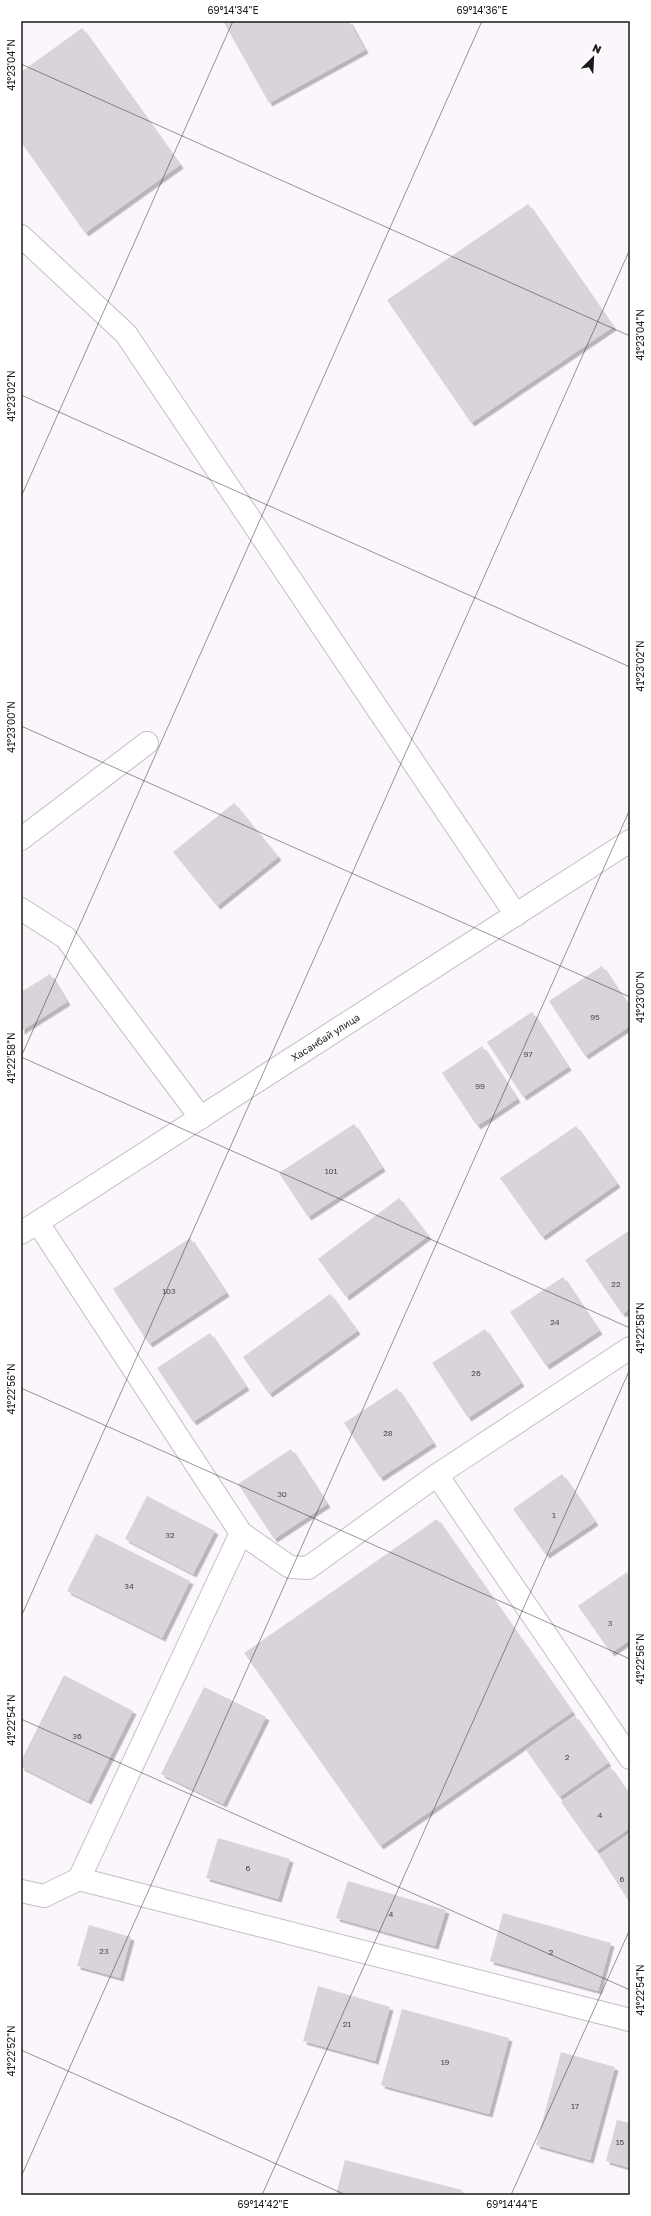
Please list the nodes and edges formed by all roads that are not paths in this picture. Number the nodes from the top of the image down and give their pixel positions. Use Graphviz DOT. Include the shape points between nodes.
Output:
graph roads {
  1 [pos="21,236"];
  2 [pos="147,743"];
  3 [pos="21,839"];
  4 [pos="630,841"];
  5 [pos="21,909"];
  6 [pos="516,915"];
  7 [pos="201,1118"];
  8 [pos="29,1228"];
  9 [pos="630,1348"];
  10 [pos="437,1475"];
  11 [pos="241,1533"];
  12 [pos="630,1758"];
  13 [pos="79,1879"];
  14 [pos="21,1890"];
  15 [pos="630,2020"];
  1 -- 6 [label="street" via="126,334"];
  2 -- 3 [label="street"];
  4 -- 6 [label="street, Хасанбай улица"];
  5 -- 7 [label="street" via="66,938"];
  6 -- 7 [label="street, Хасанбай улица"];
  7 -- 8 [label="street, Хасанбай улица"];
  8 -- 11 [label="street"];
  9 -- 10 [label="street"];
  10 -- 11 [label="street" via="308,1568 290,1567"];
  10 -- 12 [label="street"];
  11 -- 13 [label="street"];
  13 -- 14 [label="street" via="44,1896"];
  13 -- 15 [label="street"];
}
